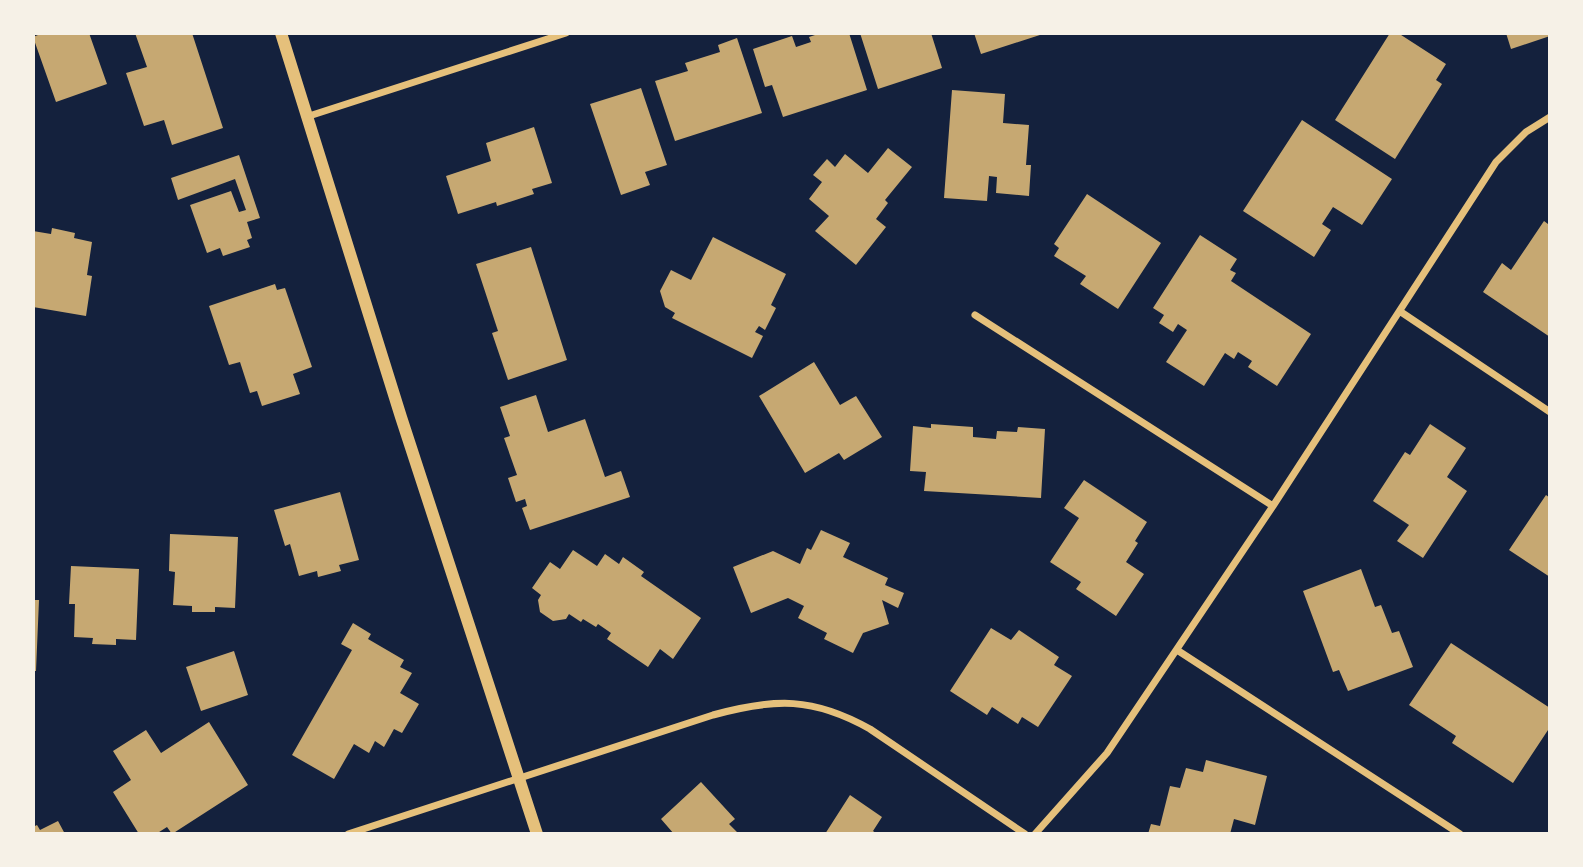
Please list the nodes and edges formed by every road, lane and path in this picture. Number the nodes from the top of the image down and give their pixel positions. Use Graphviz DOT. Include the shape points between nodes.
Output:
graph roads {
  1 [pos="281,33"];
  2 [pos="566,33"];
  3 [pos="306,117"];
  4 [pos="1550,117"];
  5 [pos="1401,312"];
  6 [pos="975,315"];
  7 [pos="1550,412"];
  8 [pos="1273,506"];
  9 [pos="1177,650"];
  10 [pos="518,777"];
  11 [pos="348,834"];
  12 [pos="537,834"];
  13 [pos="1025,834"];
  14 [pos="1035,834"];
  15 [pos="1460,834"];
  1 -- 3 [label="street"];
  2 -- 3 [label="street"];
  3 -- 10 [label="street"];
  4 -- 5 [label="street" via="1526,132 1496,162"];
  5 -- 7 [label="street"];
  5 -- 8 [label="street"];
  6 -- 8 [label="street"];
  8 -- 9 [label="street"];
  9 -- 14 [label="street" via="1099,764"];
  9 -- 15 [label="street"];
  10 -- 11 [label="street"];
  10 -- 12 [label="street"];
  10 -- 13 [label="street" via="741,707 794,703 849,717"];
}
